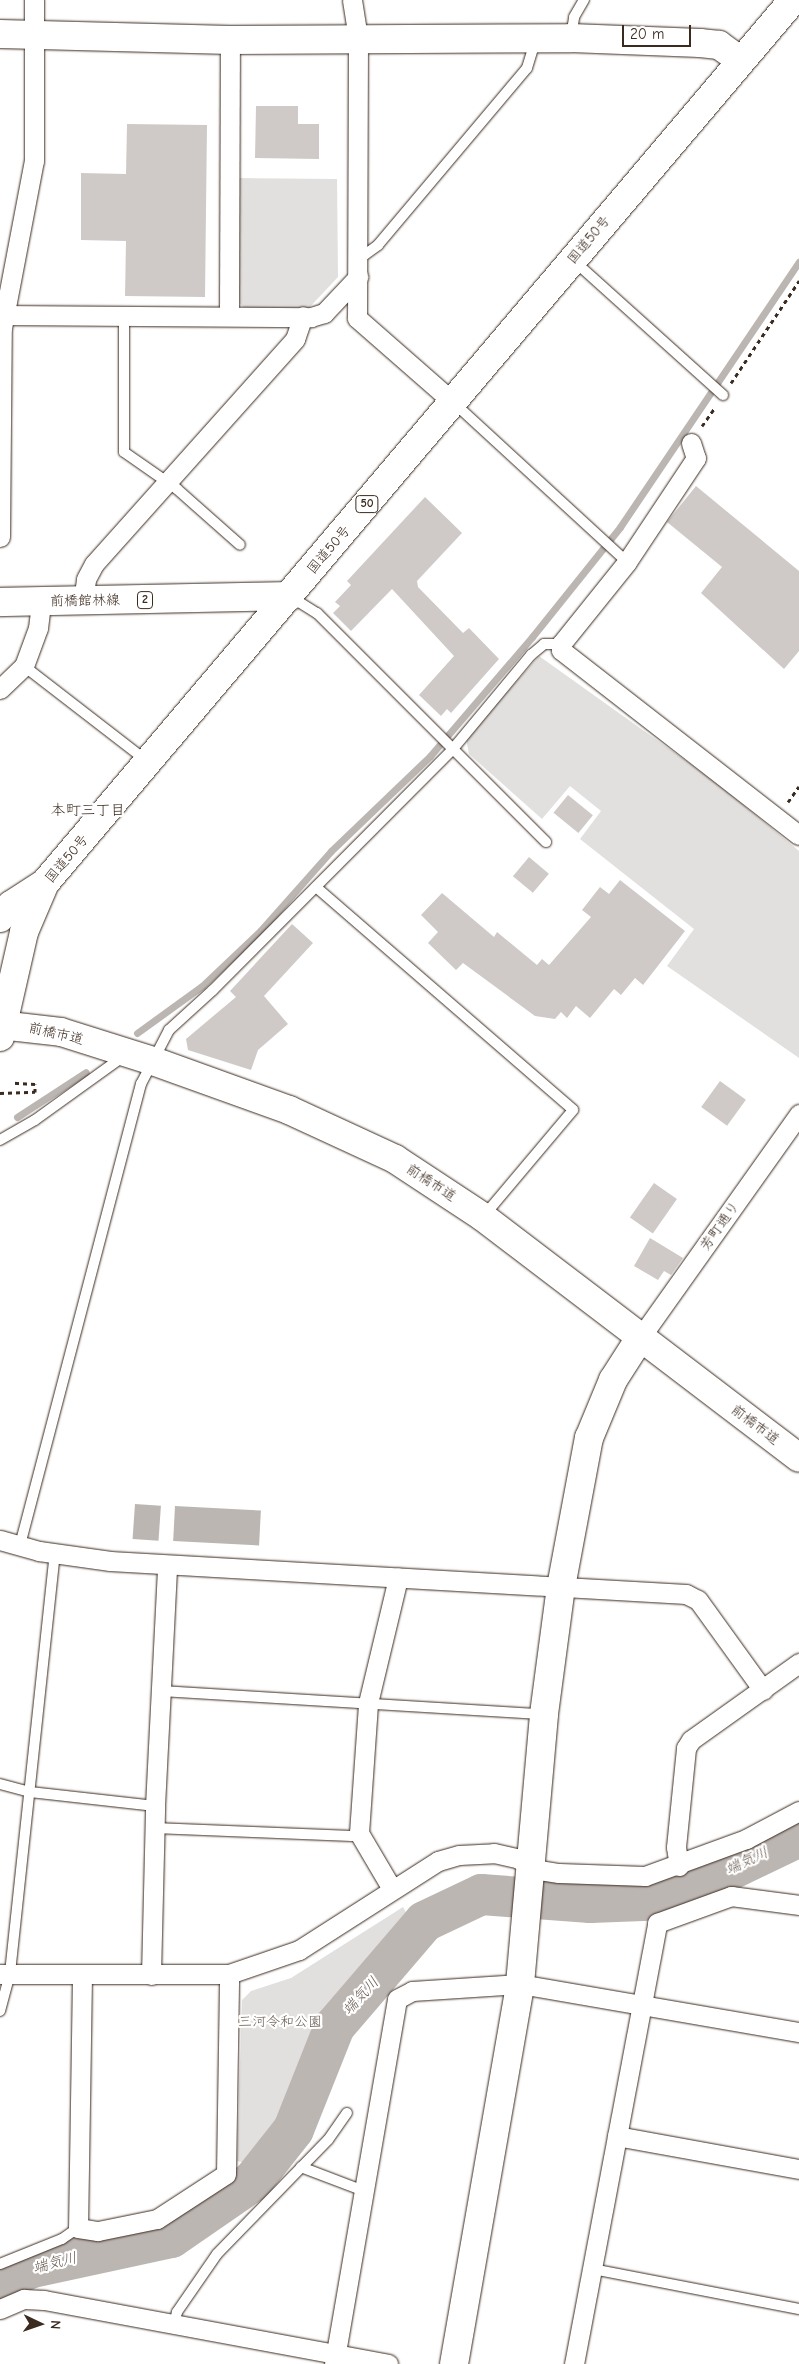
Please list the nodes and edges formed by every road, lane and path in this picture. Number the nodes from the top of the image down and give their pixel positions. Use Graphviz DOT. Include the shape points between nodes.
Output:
graph roads {
  1 [pos="34,0"];
  2 [pos="352,0"];
  3 [pos="584,0"];
  4 [pos="792,0"];
  5 [pos="0,34"];
  6 [pos="34,34"];
  7 [pos="537,38"];
  8 [pos="571,38"];
  9 [pos="358,39"];
  10 [pos="230,40"];
  11 [pos="740,60"];
  12 [pos="573,259"];
  13 [pos="358,268"];
  14 [pos="799,282"];
  15 [pos="229,314"];
  16 [pos="3,315"];
  17 [pos="124,315"];
  18 [pos="303,316"];
  19 [pos="723,395"];
  20 [pos="453,402"];
  21 [pos="691,443"];
  22 [pos="166,483"];
  23 [pos="0,537"];
  24 [pos="240,545"];
  25 [pos="627,562"];
  26 [pos="290,596"];
  27 [pos="83,601"];
  28 [pos="0,602"];
  29 [pos="41,602"];
  30 [pos="561,644"];
  31 [pos="24,666"];
  32 [pos="0,689"];
  33 [pos="452,750"];
  34 [pos="150,763"];
  35 [pos="799,835"];
  36 [pos="546,842"];
  37 [pos="45,883"];
  38 [pos="316,887"];
  39 [pos="0,918"];
  40 [pos="1,1029"];
  41 [pos="127,1053"];
  42 [pos="153,1061"];
  43 [pos="14,1083"];
  44 [pos="0,1093"];
  45 [pos="799,1114"];
  46 [pos="0,1140"];
  47 [pos="483,1218"];
  48 [pos="640,1338"];
  49 [pos="799,1458"];
  50 [pos="0,1540"];
  51 [pos="20,1545"];
  52 [pos="55,1554"];
  53 [pos="167,1565"];
  54 [pos="398,1578"];
  55 [pos="561,1587"];
  56 [pos="799,1663"];
  57 [pos="763,1690"];
  58 [pos="162,1691"];
  59 [pos="368,1703"];
  60 [pos="544,1714"];
  61 [pos="0,1784"];
  62 [pos="30,1792"];
  63 [pos="155,1806"];
  64 [pos="799,1810"];
  65 [pos="154,1828"];
  66 [pos="358,1833"];
  67 [pos="679,1866"];
  68 [pos="532,1874"];
  69 [pos="392,1889"];
  70 [pos="799,1905"];
  71 [pos="5,1974"];
  72 [pos="229,1974"];
  73 [pos="152,1975"];
  74 [pos="82,1976"];
  75 [pos="520,1984"];
  76 [pos="640,2005"];
  77 [pos="0,2011"];
  78 [pos="799,2032"];
  79 [pos="347,2113"];
  80 [pos="617,2136"];
  81 [pos="301,2167"];
  82 [pos="799,2170"];
  83 [pos="364,2191"];
  84 [pos="78,2228"];
  85 [pos="0,2264"];
  86 [pos="593,2268"];
  87 [pos="799,2308"];
  88 [pos="0,2309"];
  89 [pos="174,2324"];
  90 [pos="335,2359"];
  91 [pos="388,2364"];
  92 [pos="454,2364"];
  93 [pos="574,2364"];
  1 -- 6 [label="street"];
  2 -- 9 [label="street"];
  3 -- 8 [label="lane" via="574,16"];
  4 -- 11 [label="main road, 国道50号 / 50"];
  5 -- 6 [label="main road"];
  6 -- 10 [label="main road"];
  6 -- 16 [label="street" via="34,161"];
  7 -- 8 [label="main road"];
  7 -- 9 [label="main road"];
  7 -- 13 [label="lane" via="527,68"];
  8 -- 11 [label="main road" via="719,45"];
  9 -- 10 [label="main road"];
  9 -- 13 [label="street"];
  10 -- 15 [label="street"];
  11 -- 12 [label="main road, 国道50号 / 50"];
  12 -- 19 [label="lane"];
  12 -- 20 [label="main road, 国道50号 / 50"];
  13 -- 18 [label="street" via="324,313"];
  13 -- 20 [label="street" via="357,318"];
  14 -- 19 [label="path"];
  15 -- 17 [label="street"];
  15 -- 18 [label="street"];
  16 -- 17 [label="street"];
  16 -- 23 [label="street"];
  17 -- 22 [label="lane" via="122,444 128,457"];
  18 -- 22 [label="street" via="295,339"];
  19 -- 21 [label="path"];
  20 -- 25 [label="lane"];
  20 -- 26 [label="main road, 国道50号 / 50"];
  21 -- 25 [label="street" via="696,458"];
  22 -- 24 [label="lane"];
  22 -- 27 [label="street" via="94,564 86,578"];
  25 -- 30 [label="street"];
  26 -- 27 [label="main road, 前橋館林線 / 2"];
  26 -- 33 [label="lane" via="317,614"];
  26 -- 34 [label="main road, 国道50号 / 50"];
  27 -- 29 [label="main road, 前橋館林線 / 2"];
  28 -- 29 [label="main road, 前橋館林線 / 2"];
  29 -- 31 [label="street" via="38,628"];
  30 -- 33 [label="lane" via="544,644 531,655"];
  30 -- 35 [label="street" via="561,650 574,663"];
  31 -- 32 [label="street"];
  31 -- 34 [label="lane"];
  33 -- 36 [label="lane"];
  33 -- 38 [label="lane"];
  34 -- 37 [label="main road, 国道50号 / 50"];
  37 -- 39 [label="main road" via="11,905"];
  37 -- 40 [label="main road, 国道50号 / 50" via="24,932"];
  38 -- 42 [label="lane" via="169,1030"];
  38 -- 47 [label="lane" via="573,1110"];
  40 -- 41 [label="main road, 前橋市道" via="61,1032"];
  41 -- 42 [label="main road, 前橋市道"];
  41 -- 46 [label="lane" via="92,1082"];
  42 -- 47 [label="main road, 前橋市道" via="289,1110 395,1160"];
  42 -- 51 [label="lane" via="141,1084"];
  43 -- 44 [label="path" via="35,1084 35,1092"];
  45 -- 48 [label="street, 芳町通り"];
  47 -- 48 [label="main road, 前橋市道"];
  48 -- 49 [label="main road, 前橋市道"];
  48 -- 55 [label="main road" via="613,1380 589,1438"];
  50 -- 51 [label="street"];
  51 -- 52 [label="street"];
  52 -- 53 [label="street"];
  52 -- 62 [label="lane"];
  53 -- 54 [label="street"];
  53 -- 58 [label="street"];
  54 -- 55 [label="street"];
  54 -- 59 [label="street"];
  55 -- 57 [label="street" via="694,1596"];
  55 -- 60 [label="main road"];
  56 -- 57 [label="street"];
  57 -- 67 [label="street" via="686,1748 676,1847"];
  58 -- 59 [label="lane"];
  58 -- 63 [label="street"];
  59 -- 60 [label="lane"];
  59 -- 66 [label="street"];
  60 -- 68 [label="main road"];
  61 -- 62 [label="lane"];
  62 -- 63 [label="lane"];
  62 -- 71 [label="lane"];
  63 -- 65 [label="street"];
  64 -- 67 [label="street" via="746,1839"];
  65 -- 66 [label="lane" via="352,1836"];
  65 -- 73 [label="street"];
  66 -- 69 [label="street"];
  67 -- 68 [label="street" via="630,1878"];
  68 -- 69 [label="street" via="519,1859 494,1853 458,1855 438,1861"];
  68 -- 75 [label="main road"];
  69 -- 72 [label="street" via="299,1950"];
  70 -- 76 [label="street" via="731,1896 656,1922"];
  71 -- 74 [label="street"];
  71 -- 77 [label="lane"];
  72 -- 73 [label="street"];
  72 -- 84 [label="street" via="226,2174 157,2218 98,2231"];
  73 -- 74 [label="street"];
  74 -- 84 [label="street"];
  75 -- 76 [label="street"];
  75 -- 83 [label="street" via="412,1991 397,1999"];
  75 -- 92 [label="main road"];
  76 -- 78 [label="street"];
  76 -- 80 [label="street"];
  79 -- 81 [label="lane"];
  80 -- 82 [label="street"];
  80 -- 86 [label="street"];
  81 -- 83 [label="lane"];
  81 -- 89 [label="lane" via="217,2254 177,2312"];
  83 -- 90 [label="street"];
  84 -- 85 [label="lane" via="62,2239"];
  86 -- 87 [label="lane"];
  86 -- 93 [label="street"];
  88 -- 89 [label="street" via="24,2299 44,2300"];
  89 -- 90 [label="street"];
  90 -- 91 [label="street"];
}
